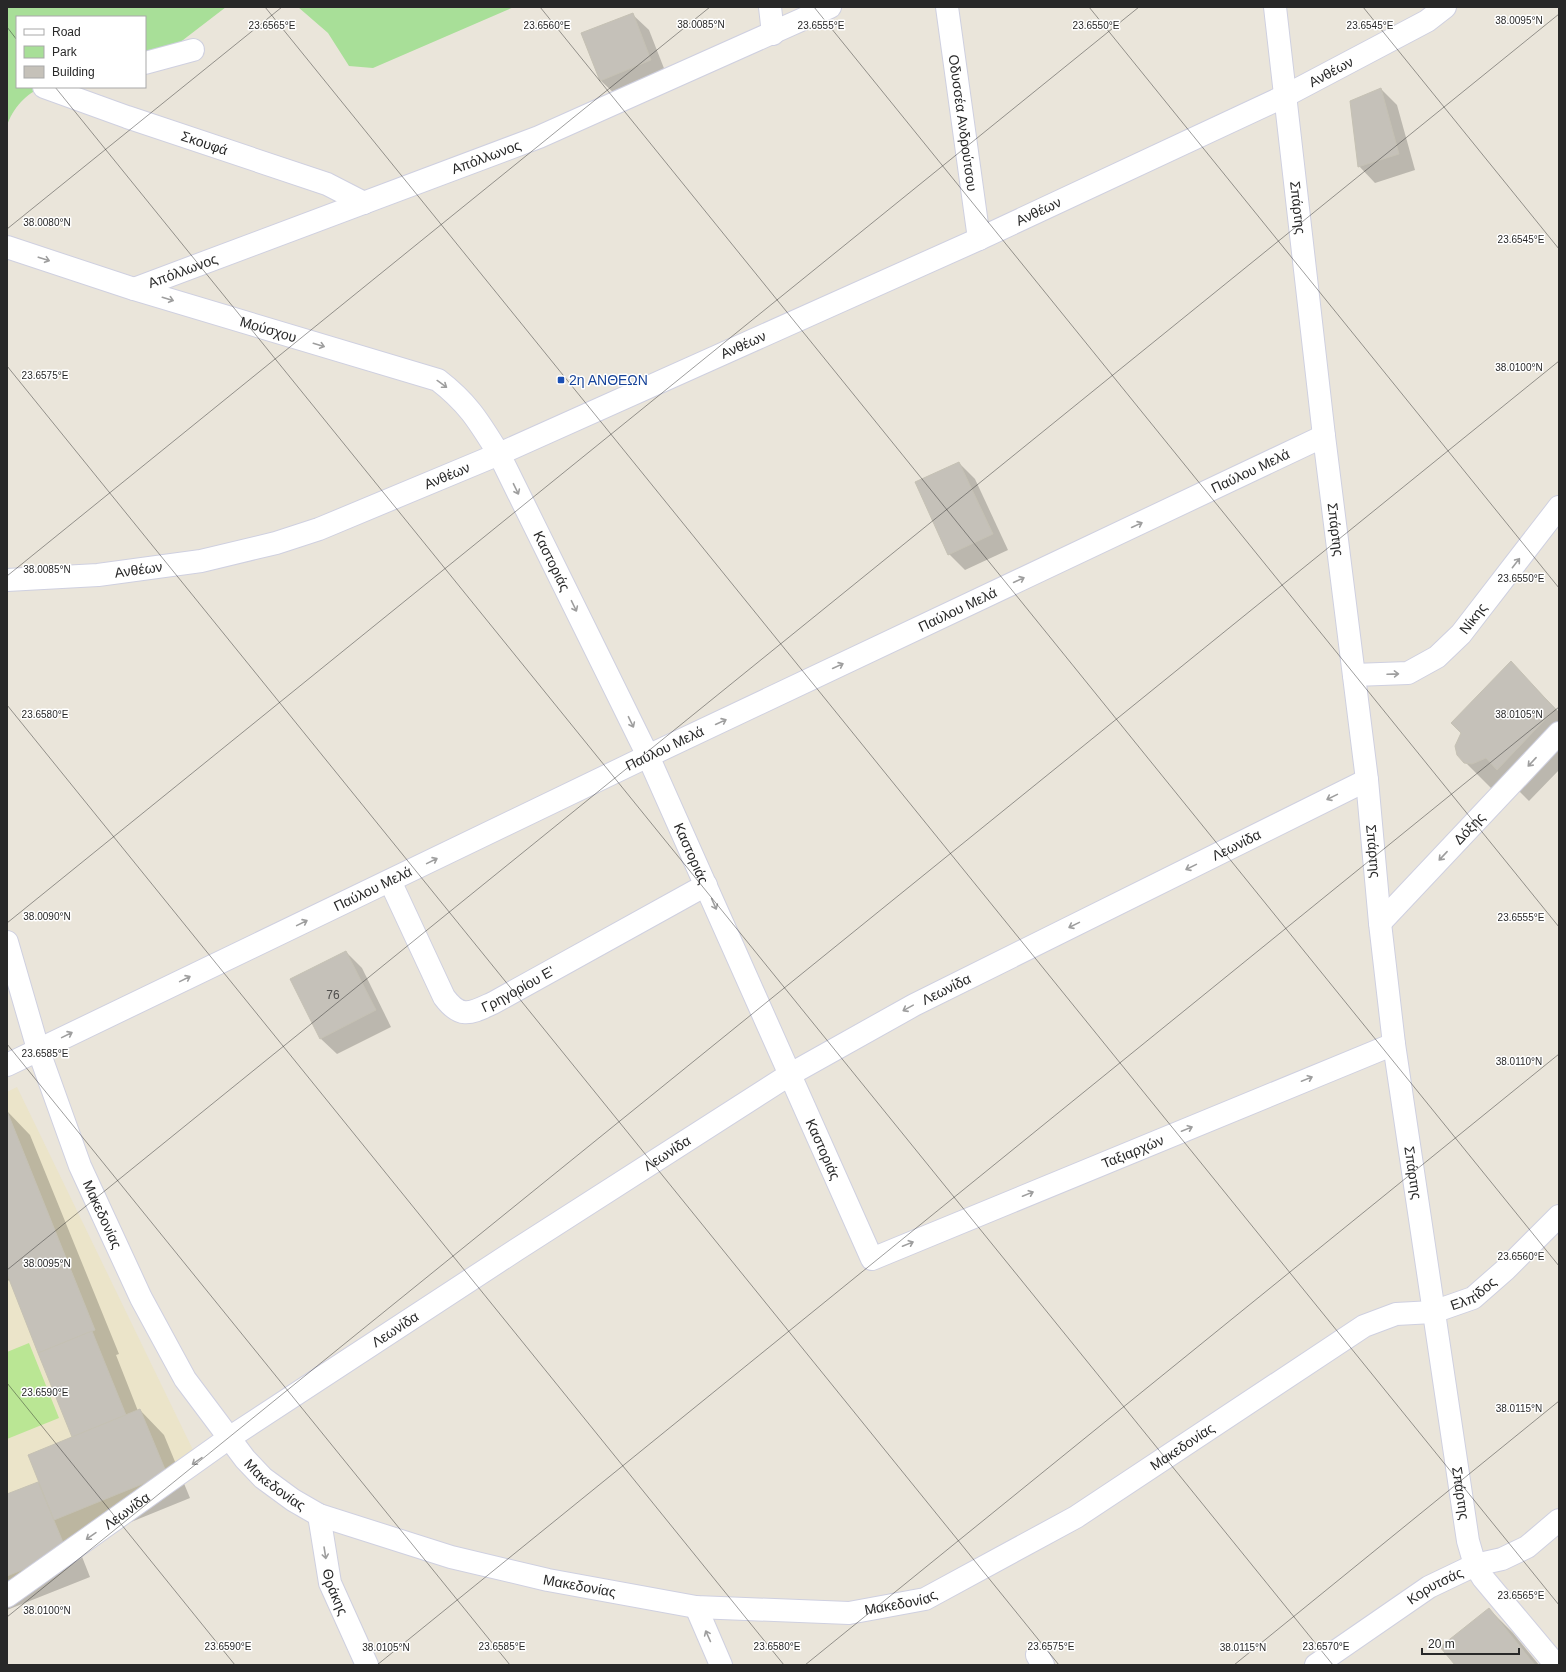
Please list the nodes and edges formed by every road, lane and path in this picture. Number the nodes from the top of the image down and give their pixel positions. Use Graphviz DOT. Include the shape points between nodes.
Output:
graph roads {
  1 [pos="770,7"];
  2 [pos="830,7"];
  3 [pos="947,7"];
  4 [pos="1275,7"];
  5 [pos="1445,7"];
  6 [pos="773,34"];
  7 [pos="193,50"];
  8 [pos="146,63"];
  9 [pos="53,88"];
  10 [pos="1285,96"];
  11 [pos="364,202"];
  12 [pos="979,239"];
  13 [pos="7,246"];
  14 [pos="134,289"];
  15 [pos="1324,436"];
  16 [pos="499,454"];
  17 [pos="1559,507"];
  18 [pos="7,580"];
  19 [pos="1354,675"];
  20 [pos="1559,733"];
  21 [pos="648,756"];
  22 [pos="1367,780"];
  23 [pos="390,881"];
  24 [pos="706,885"];
  25 [pos="1380,923"];
  26 [pos="7,942"];
  27 [pos="1394,1044"];
  28 [pos="38,1049"];
  29 [pos="7,1065"];
  30 [pos="789,1075"];
  31 [pos="1559,1216"];
  32 [pos="872,1258"];
  33 [pos="1434,1312"];
  34 [pos="229,1438"];
  35 [pos="319,1515"];
  36 [pos="1559,1520"];
  37 [pos="1475,1565"];
  38 [pos="7,1596"];
  39 [pos="696,1607"];
  40 [pos="367,1665"];
  41 [pos="721,1665"];
  42 [pos="1316,1665"];
  43 [pos="1556,1665"];
  1 -- 6 [label="street"];
  2 -- 6 [label="street, Απόλλωνος"];
  3 -- 12 [label="street, Οδυσσέα Ανδρούτσου"];
  4 -- 10 [label="street, Σπάρτης"];
  5 -- 10 [label="street, Ανθέων" via="1426,21"];
  6 -- 11 [label="street, Απόλλωνος" via="539,137"];
  7 -- 8 [label="street"];
  9 -- 11 [label="street, Σκουφά" via="127,117 327,184"];
  10 -- 12 [label="street, Ανθέων"];
  10 -- 15 [label="street, Σπάρτης"];
  11 -- 14 [label="street, Απόλλωνος"];
  12 -- 16 [label="street, Ανθέων"];
  13 -- 14 [label="street, Μούσχου, one-way"];
  14 -- 16 [label="street, Μούσχου, one-way" via="438,380 456,394 475,415"];
  15 -- 19 [label="street, Σπάρτης"];
  21 -- 15 [label="street, Παύλου Μελά, one-way"];
  16 -- 18 [label="street, Ανθέων" via="319,530 276,544 202,561 98,575"];
  16 -- 21 [label="street, Καστοριάς, one-way"];
  19 -- 17 [label="street, Νίκης, one-way" via="1408,674 1437,657 1461,634"];
  19 -- 22 [label="street, Σπάρτης"];
  20 -- 25 [label="street, Δόξης, one-way"];
  23 -- 21 [label="street, Παύλου Μελά, one-way"];
  21 -- 24 [label="street, Καστοριάς"];
  22 -- 25 [label="street, Σπάρτης"];
  22 -- 30 [label="street, Λεωνίδα, one-way" via="914,1005"];
  23 -- 24 [label="street, Γρηγορίου Ε'" via="444,997 452,1008 462,1013 493,1003"];
  28 -- 23 [label="street, Παύλου Μελά, one-way"];
  24 -- 30 [label="street, Καστοριάς, one-way"];
  25 -- 27 [label="street, Σπάρτης"];
  26 -- 28 [label="street, Μακεδονίας"];
  32 -- 27 [label="street, Ταξιαρχών, one-way"];
  27 -- 33 [label="street, Σπάρτης"];
  28 -- 29 [label="street, Παύλου Μελά"];
  28 -- 34 [label="street, Μακεδονίας" via="80,1166 141,1298 185,1379"];
  30 -- 32 [label="street, Καστοριάς"];
  30 -- 34 [label="street, Λεωνίδα"];
  31 -- 33 [label="street, Ελπίδος" via="1473,1298"];
  33 -- 37 [label="street, Σπάρτης" via="1468,1541"];
  33 -- 39 [label="street, Μακεδονίας" via="1396,1314 1364,1326 1076,1517 925,1599 849,1613"];
  34 -- 35 [label="street, Μακεδονίας" via="263,1478"];
  34 -- 38 [label="street, Λεωνίδα, one-way"];
  35 -- 39 [label="street, Μακεδονίας" via="451,1557 548,1580"];
  35 -- 40 [label="street, Θράκης, one-way" via="330,1584"];
  36 -- 37 [label="street, Κορυτσάς" via="1527,1547 1502,1559"];
  37 -- 42 [label="street, Κορυτσάς" via="1429,1587"];
  37 -- 43 [label="street, Σπάρτης"];
  41 -- 39 [label="street, one-way"];
}
